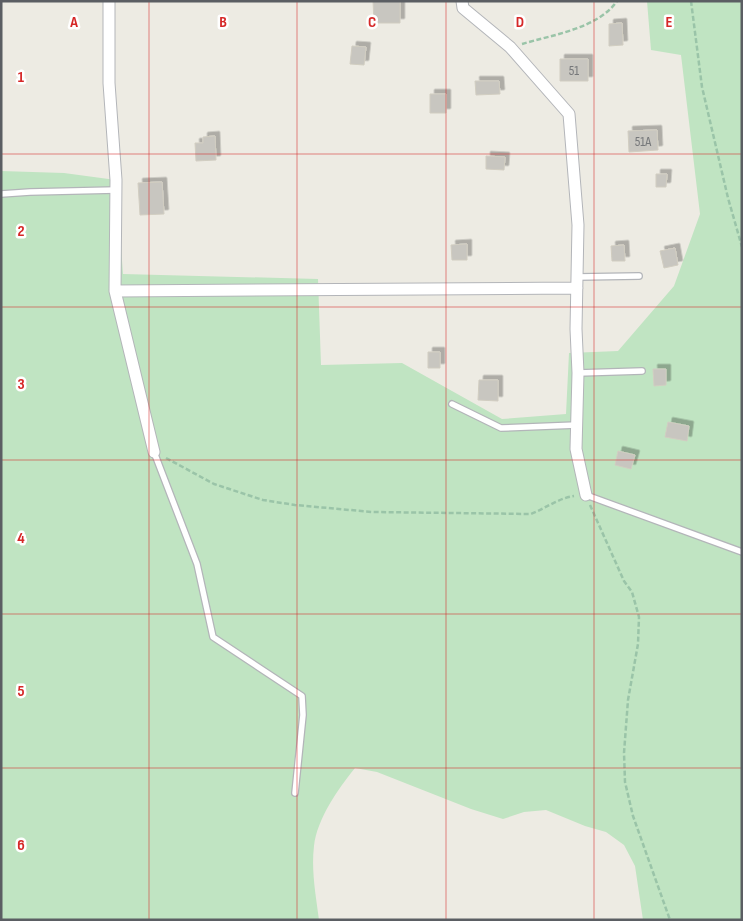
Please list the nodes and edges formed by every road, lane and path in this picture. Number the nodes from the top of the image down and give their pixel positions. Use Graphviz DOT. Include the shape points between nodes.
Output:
graph roads {
  1 [pos="109,1"];
  2 [pos="462,1"];
  3 [pos="617,1"];
  4 [pos="691,1"];
  5 [pos="510,48"];
  6 [pos="116,190"];
  7 [pos="1,194"];
  8 [pos="742,247"];
  9 [pos="639,276"];
  10 [pos="577,282"];
  11 [pos="114,291"];
  12 [pos="642,371"];
  13 [pos="578,373"];
  14 [pos="452,404"];
  15 [pos="576,425"];
  16 [pos="154,452"];
  17 [pos="586,495"];
  18 [pos="742,552"];
  19 [pos="295,793"];
  20 [pos="670,920"];
  1 -- 6 [label="street" via="109,83"];
  2 -- 5 [label="street" via="463,8"];
  3 -- 5 [label="path" via="585,26"];
  4 -- 8 [label="path" via="702,87"];
  5 -- 10 [label="street" via="569,114 578,225"];
  6 -- 7 [label="lane"];
  6 -- 11 [label="street"];
  9 -- 10 [label="lane"];
  10 -- 11 [label="street"];
  10 -- 13 [label="street"];
  11 -- 16 [label="street"];
  12 -- 13 [label="lane"];
  13 -- 15 [label="street"];
  14 -- 15 [label="lane" via="501,428"];
  15 -- 17 [label="street" via="576,450"];
  16 -- 17 [label="path" via="214,484 263,500 295,505 372,512 531,514 563,497"];
  16 -- 19 [label="lane" via="197,564 213,637 302,696"];
  17 -- 18 [label="lane"];
  17 -- 20 [label="path" via="624,581 632,592 639,617 638,644 628,700 625,782 633,816"];
}
